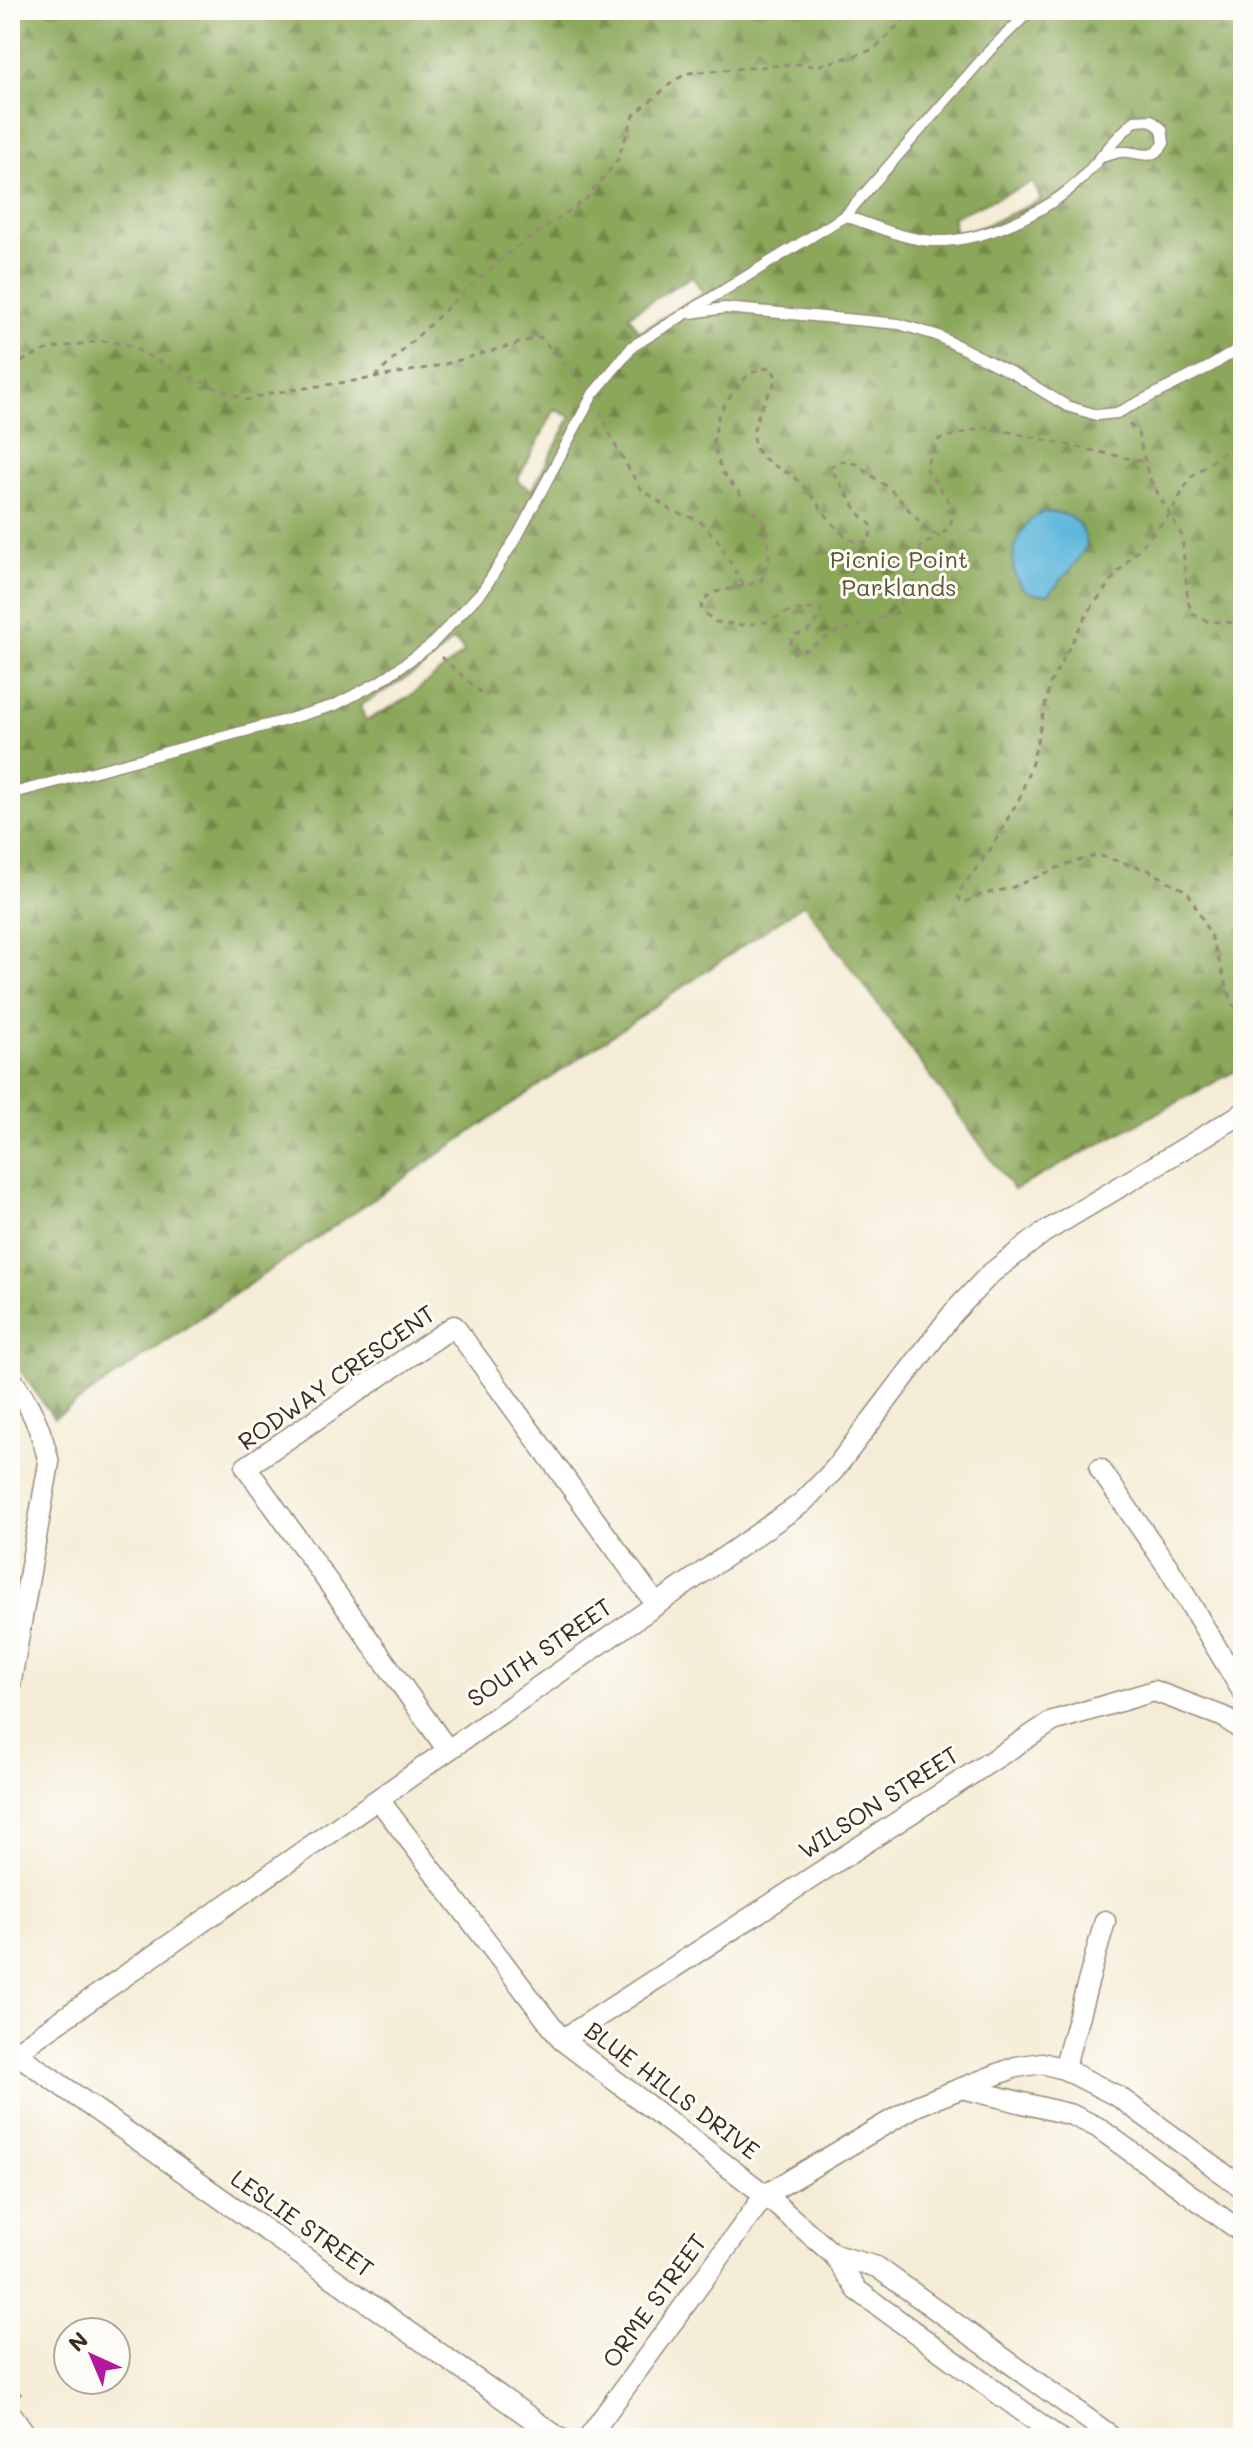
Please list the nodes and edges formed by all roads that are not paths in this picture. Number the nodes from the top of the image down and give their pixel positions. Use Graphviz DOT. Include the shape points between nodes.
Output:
graph roads {
  1 [pos="1031,10"];
  2 [pos="1099,158"];
  3 [pos="845,216"];
  4 [pos="685,313"];
  5 [pos="1243,346"];
  6 [pos="10,794"];
  7 [pos="1243,1113"];
  8 [pos="10,1377"];
  9 [pos="1100,1469"];
  10 [pos="656,1604"];
  11 [pos="10,1686"];
  12 [pos="1243,1692"];
  13 [pos="1243,1731"];
  14 [pos="447,1749"];
  15 [pos="379,1800"];
  16 [pos="1105,1921"];
  17 [pos="562,2040"];
  18 [pos="12,2052"];
  19 [pos="1064,2069"];
  20 [pos="962,2088"];
  21 [pos="1243,2188"];
  22 [pos="765,2195"];
  23 [pos="1243,2233"];
  24 [pos="834,2255"];
  25 [pos="559,2438"];
  26 [pos="588,2438"];
  27 [pos="1059,2438"];
  28 [pos="1114,2438"];
  1 -- 3 [label="lane"];
  2 -- 2 [label="lane" via="1135,121 1151,120 1162,129 1164,143 1157,152 1121,151"];
  2 -- 3 [label="lane" via="1058,199 965,239 933,242"];
  3 -- 4 [label="lane"];
  4 -- 5 [label="lane" via="725,308 899,324 936,335 1067,406 1097,415 1117,413"];
  4 -- 6 [label="lane" via="633,346 593,394 484,589 430,646 335,705"];
  7 -- 10 [label="street, SOUTH STREET" via="1043,1233 990,1274 802,1503"];
  8 -- 11 [label="street" via="42,1432 49,1463"];
  9 -- 12 [label="street" via="1168,1567"];
  10 -- 14 [label="street, SOUTH STREET"];
  10 -- 14 [label="street, RODWAY CRESCENT" via="454,1326 246,1467"];
  13 -- 17 [label="street, WILSON STREET" via="1224,1717 1154,1691 1053,1721"];
  14 -- 15 [label="street, SOUTH STREET"];
  15 -- 17 [label="street, BLUE HILLS DRIVE"];
  15 -- 18 [label="street, SOUTH STREET"];
  16 -- 19 [label="street"];
  17 -- 22 [label="street, BLUE HILLS DRIVE"];
  18 -- 25 [label="street, LESLIE STREET"];
  19 -- 20 [label="street" via="1042,2063 1016,2067"];
  19 -- 21 [label="street" via="1119,2097"];
  20 -- 22 [label="street" via="916,2106"];
  20 -- 23 [label="street" via="1072,2115 1097,2127"];
  22 -- 24 [label="street, BLUE HILLS DRIVE"];
  22 -- 26 [label="street, ORME STREET"];
  24 -- 27 [label="street, BLUE HILLS DRIVE" via="857,2290"];
  24 -- 28 [label="street, BLUE HILLS DRIVE" via="877,2267"];
}
